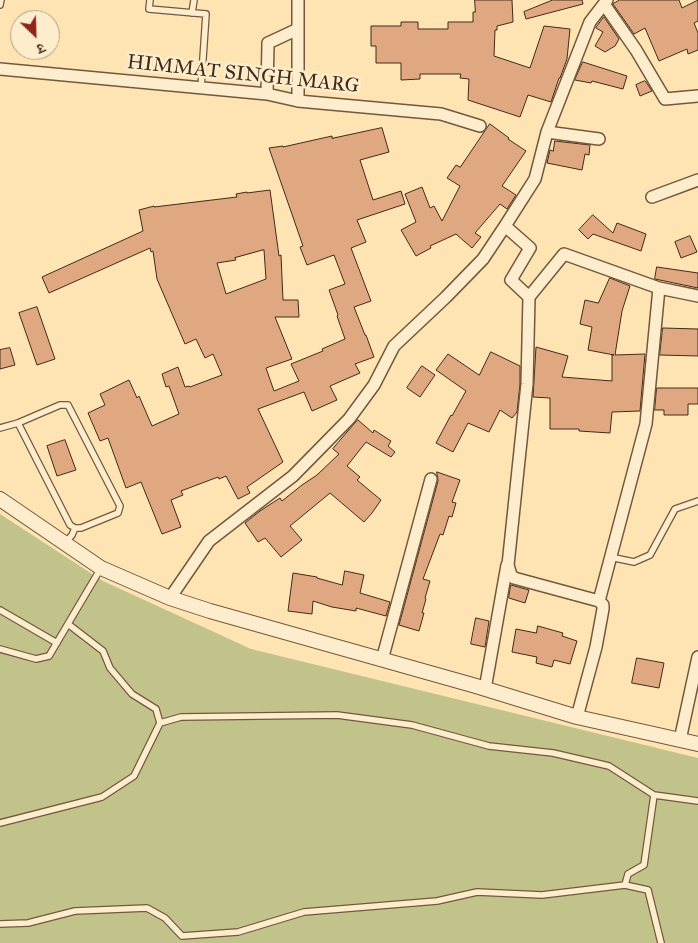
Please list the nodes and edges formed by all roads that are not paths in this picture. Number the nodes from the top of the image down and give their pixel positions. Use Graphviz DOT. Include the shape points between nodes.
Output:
graph roads {
  1 [pos="1,0"];
  2 [pos="150,0"];
  3 [pos="194,0"];
  4 [pos="298,0"];
  5 [pos="605,2"];
  6 [pos="0,5"];
  7 [pos="192,13"];
  8 [pos="298,29"];
  9 [pos="0,70"];
  10 [pos="201,88"];
  11 [pos="267,94"];
  12 [pos="698,96"];
  13 [pos="298,101"];
  14 [pos="480,126"];
  15 [pos="547,132"];
  16 [pos="599,138"];
  17 [pos="698,180"];
  18 [pos="652,197"];
  19 [pos="505,226"];
  20 [pos="659,288"];
  21 [pos="698,296"];
  22 [pos="529,297"];
  23 [pos="18,423"];
  24 [pos="0,428"];
  25 [pos="432,479"];
  26 [pos="0,499"];
  27 [pos="698,501"];
  28 [pos="75,528"];
  29 [pos="64,543"];
  30 [pos="610,557"];
  31 [pos="508,565"];
  32 [pos="101,568"];
  33 [pos="170,598"];
  34 [pos="599,600"];
  35 [pos="0,610"];
  36 [pos="68,624"];
  37 [pos="57,643"];
  38 [pos="1,650"];
  39 [pos="698,658"];
  40 [pos="382,660"];
  41 [pos="485,689"];
  42 [pos="577,717"];
  43 [pos="160,723"];
  44 [pos="680,740"];
  45 [pos="698,744"];
  46 [pos="654,795"];
  47 [pos="698,801"];
  48 [pos="0,823"];
  49 [pos="625,885"];
  50 [pos="0,924"];
  51 [pos="661,943"];
  1 -- 6 [label="lane"];
  2 -- 7 [label="lane" via="149,9"];
  3 -- 7 [label="lane"];
  4 -- 8 [label="street"];
  5 -- 12 [label="street" via="665,99"];
  5 -- 15 [label="street" via="590,22"];
  7 -- 10 [label="lane" via="206,14"];
  8 -- 11 [label="street" via="268,43"];
  8 -- 13 [label="street"];
  9 -- 10 [label="street, HIMMAT SINGH MARG"];
  10 -- 11 [label="street, HIMMAT SINGH MARG"];
  11 -- 13 [label="street, HIMMAT SINGH MARG"];
  13 -- 14 [label="street, HIMMAT SINGH MARG" via="441,114"];
  15 -- 16 [label="street"];
  15 -- 19 [label="street" via="535,179"];
  17 -- 18 [label="street"];
  19 -- 22 [label="street" via="530,248 511,280"];
  19 -- 33 [label="street" via="483,259 394,346 374,386 349,418 293,476 209,541"];
  20 -- 21 [label="street"];
  20 -- 22 [label="street" via="564,254"];
  20 -- 30 [label="street" via="646,424"];
  22 -- 31 [label="street" via="527,384"];
  23 -- 24 [label="lane"];
  23 -- 28 [label="lane"];
  23 -- 28 [label="lane" via="60,405 68,405 120,506 118,514"];
  25 -- 40 [label="street"];
  26 -- 29 [label="street"];
  27 -- 30 [label="lane" via="675,509 650,555 634,562"];
  28 -- 29 [label="lane"];
  29 -- 32 [label="street"];
  30 -- 34 [label="street"];
  31 -- 34 [label="street" via="514,578"];
  31 -- 41 [label="street"];
  32 -- 33 [label="street"];
  32 -- 36 [label="lane"];
  33 -- 40 [label="street"];
  34 -- 42 [label="street" via="603,609 596,647"];
  35 -- 37 [label="lane"];
  36 -- 37 [label="lane"];
  36 -- 43 [label="lane" via="103,651 110,668 132,694 156,709"];
  37 -- 38 [label="lane" via="49,656 36,660"];
  39 -- 44 [label="street"];
  40 -- 41 [label="street"];
  41 -- 42 [label="street"];
  42 -- 44 [label="street"];
  43 -- 46 [label="lane" via="181,717 337,715 412,725 489,746 553,753 609,766"];
  43 -- 48 [label="lane" via="134,776 102,797"];
  44 -- 45 [label="street"];
  46 -- 47 [label="lane"];
  46 -- 49 [label="lane" via="644,865 628,874"];
  49 -- 50 [label="lane" via="542,895 477,892 436,901 304,912 238,932 182,936 165,918 148,908 75,911 28,923"];
  49 -- 51 [label="lane" via="648,890"];
}
